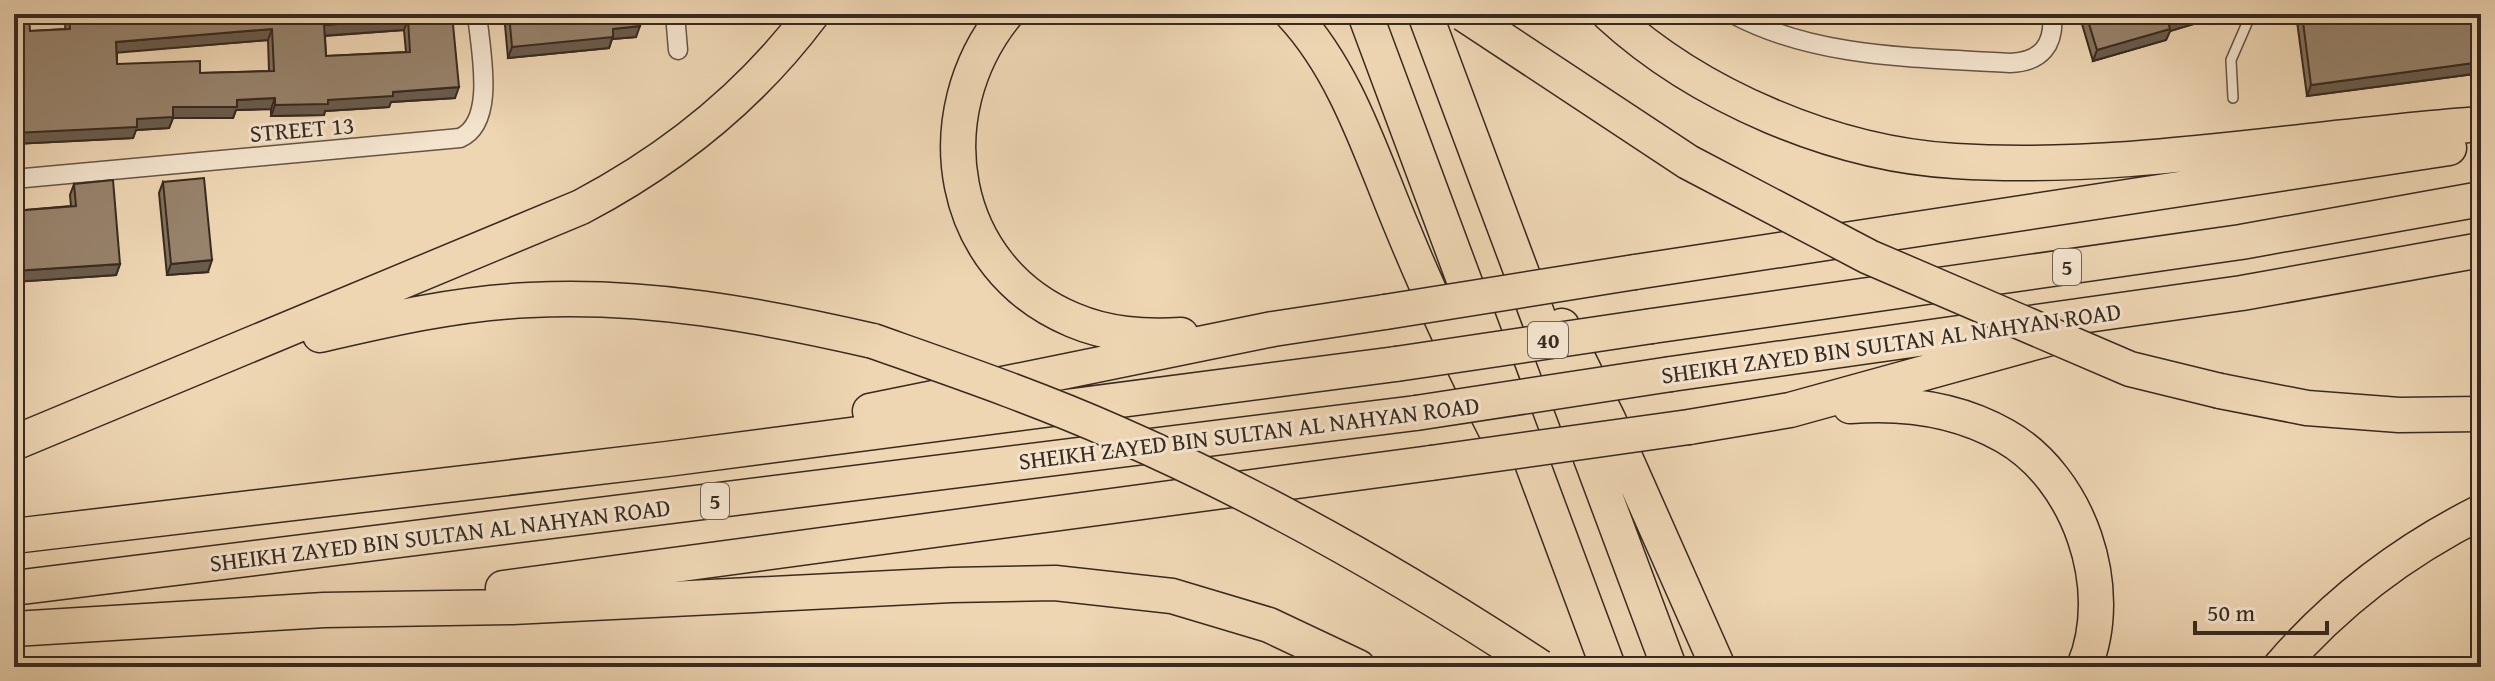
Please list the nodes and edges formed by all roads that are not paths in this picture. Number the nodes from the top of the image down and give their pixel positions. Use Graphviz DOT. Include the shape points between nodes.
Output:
graph roads {
  1 [pos="477,14"];
  2 [pos="675,14"];
  3 [pos="812,14"];
  4 [pos="1006,14"];
  5 [pos="1292,14"];
  6 [pos="1365,14"];
  7 [pos="1425,14"];
  8 [pos="1464,14"];
  9 [pos="1609,14"];
  10 [pos="1733,14"];
  11 [pos="2052,14"];
  12 [pos="2251,14"];
  13 [pos="678,50"];
  14 [pos="2233,98"];
  15 [pos="2481,124"];
  16 [pos="2481,143"];
  17 [pos="14,179"];
  18 [pos="2481,199"];
  19 [pos="1504,221"];
  20 [pos="2481,250"];
  21 [pos="2242,293"];
  22 [pos="1273,329"];
  23 [pos="192,372"];
  24 [pos="1790,410"];
  25 [pos="2481,414"];
  26 [pos="14,443"];
  27 [pos="667,459"];
  28 [pos="2481,512"];
  29 [pos="14,536"];
  30 [pos="1575,583"];
  31 [pos="14,588"];
  32 [pos="324,610"];
  33 [pos="14,629"];
  34 [pos="1358,667"];
  35 [pos="1540,667"];
  36 [pos="1608,667"];
  37 [pos="1669,667"];
  38 [pos="1718,667"];
  39 [pos="2084,667"];
  40 [pos="2280,667"];
  1 -- 17 [label="street, STREET 13" via="483,109 474,130 460,138"];
  2 -- 13 [label="street"];
  3 -- 23 [label="highway" via="739,97 632,180 581,207"];
  4 -- 22 [label="highway" via="973,67 956,142 972,220 1007,273 1054,311 1109,332 1168,336"];
  5 -- 30 [label="highway" via="1342,86 1454,346"];
  6 -- 30 [label="highway, 40"];
  7 -- 19 [label="highway, 40"];
  8 -- 25 [label="highway, bridge" via="1688,162 1869,257 2130,369 2307,408"];
  9 -- 15 [label="highway" via="1688,73 1766,115 1852,144 1954,162 2178,154"];
  10 -- 11 [label="street" via="1795,40 1841,50 2010,63 2041,54 2050,41"];
  12 -- 14 [label="lane" via="2232,54"];
  16 -- 22 [label="highway, bridge"];
  18 -- 27 [label="highway, SHEIKH ZAYED BIN SULTAN AL NAHYAN ROAD / 5, bridge" via="2241,242 1396,364"];
  19 -- 37 [label="highway, 40"];
  19 -- 38 [label="highway" via="1602,405"];
  20 -- 21 [label="highway, SHEIKH ZAYED BIN SULTAN AL NAHYAN ROAD / 5"];
  21 -- 24 [label="highway" via="2093,326"];
  21 -- 31 [label="highway, SHEIKH ZAYED BIN SULTAN AL NAHYAN ROAD / 5, bridge" via="1416,413"];
  22 -- 27 [label="highway" via="769,431"];
  23 -- 26 [label="highway"];
  23 -- 35 [label="highway, bridge" via="415,313 530,300 646,301 761,315 873,341 1076,417 1234,488 1362,556"];
  24 -- 32 [label="highway, bridge"];
  24 -- 39 [label="highway" via="1897,405 1962,416 2007,436 2044,469 2072,510 2091,556 2096,608"];
  27 -- 29 [label="highway, SHEIKH ZAYED BIN SULTAN AL NAHYAN ROAD / 5"];
  28 -- 40 [label="highway" via="2435,535 2372,579"];
  30 -- 36 [label="highway, 40"];
  32 -- 33 [label="highway"];
  32 -- 34 [label="highway" via="1055,583 1172,596 1269,625"];
}
